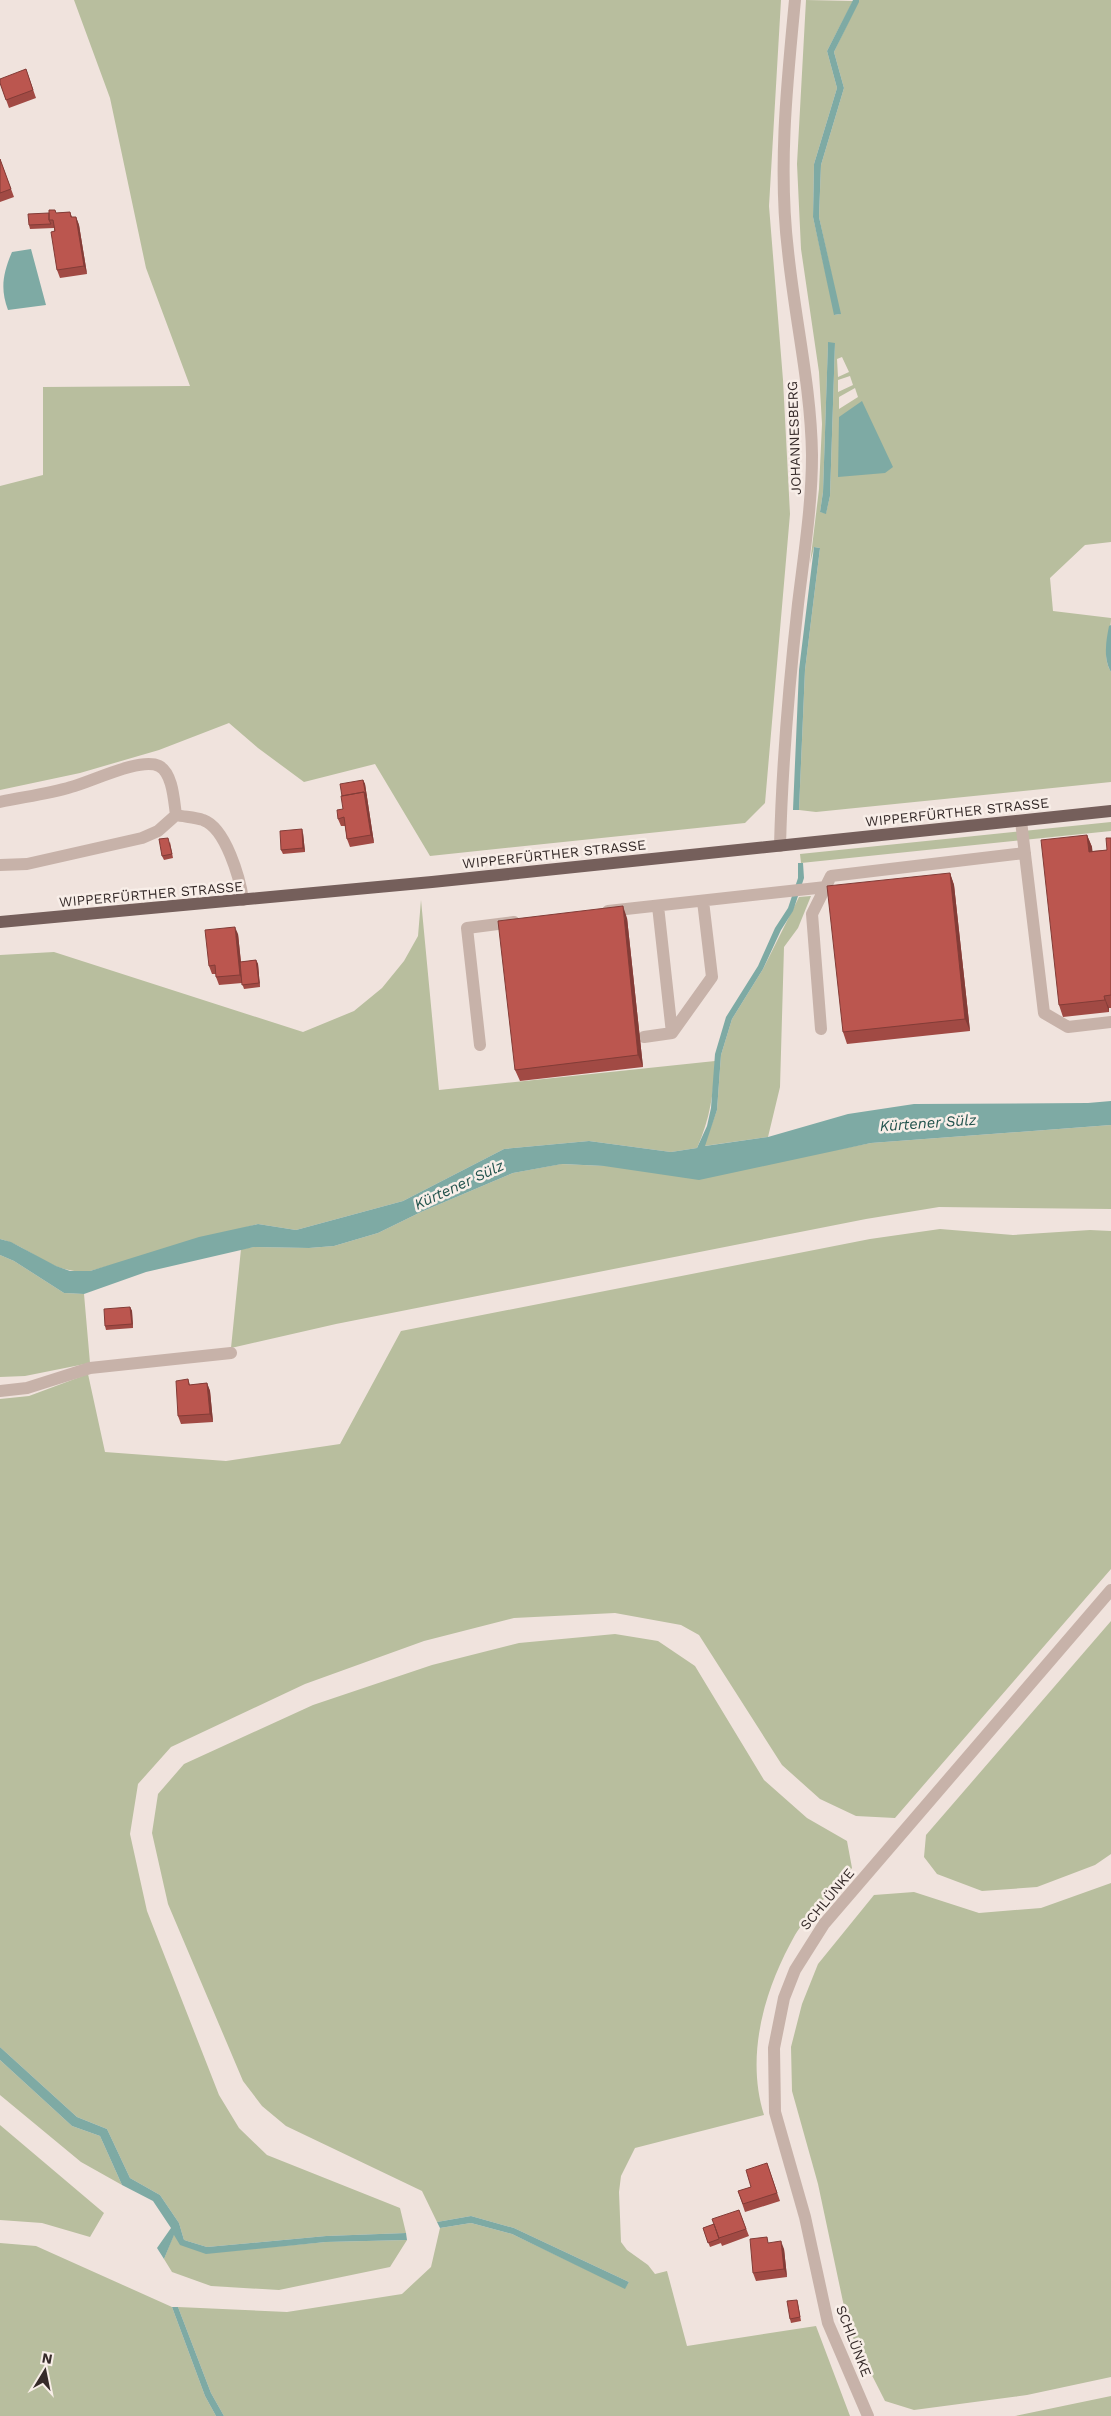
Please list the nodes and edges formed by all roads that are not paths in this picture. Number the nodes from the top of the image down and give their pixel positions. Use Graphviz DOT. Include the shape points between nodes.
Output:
graph roads {
  1 [pos="795,0"];
  2 [pos="0,802"];
  3 [pos="1111,811"];
  4 [pos="176,815"];
  5 [pos="1021,820"];
  6 [pos="780,846"];
  7 [pos="1025,853"];
  8 [pos="0,865"];
  9 [pos="826,887"];
  10 [pos="243,900"];
  11 [pos="703,901"];
  12 [pos="658,906"];
  13 [pos="591,913"];
  14 [pos="524,921"];
  15 [pos="0,922"];
  16 [pos="1111,1022"];
  17 [pos="821,1030"];
  18 [pos="672,1033"];
  19 [pos="644,1037"];
  20 [pos="480,1045"];
  21 [pos="230,1353"];
  22 [pos="0,1391"];
  23 [pos="1111,1590"];
  24 [pos="868,2416"];
  1 -- 6 [label="street, JOHANNESBERG" via="788,73 784,203 788,252 807,372 812,466 811,501 791,669"];
  2 -- 4 [label="street" via="70,788 132,766 149,764 160,767 167,775"];
  3 -- 5 [label="main road, WIPPERFÜRTHER STRASSE"];
  4 -- 8 [label="street" via="142,838 27,864"];
  4 -- 10 [label="street" via="204,820 218,830 241,883"];
  5 -- 6 [label="main road, WIPPERFÜRTHER STRASSE"];
  5 -- 7 [label="street"];
  6 -- 10 [label="main road, WIPPERFÜRTHER STRASSE"];
  7 -- 9 [label="street" via="831,876"];
  7 -- 16 [label="street" via="1044,1013 1068,1027"];
  9 -- 11 [label="street"];
  9 -- 17 [label="street" via="812,914"];
  10 -- 15 [label="main road, WIPPERFÜRTHER STRASSE"];
  11 -- 12 [label="street"];
  11 -- 18 [label="street" via="712,977"];
  12 -- 13 [label="street"];
  12 -- 18 [label="street"];
  14 -- 20 [label="street" via="467,928"];
  18 -- 19 [label="street"];
  21 -- 22 [label="street" via="90,1368 26,1388"];
  23 -- 24 [label="street, SCHLÜNKE" via="824,1924 795,1970 784,1998 774,2048 775,2112 805,2217 828,2323"];
}
